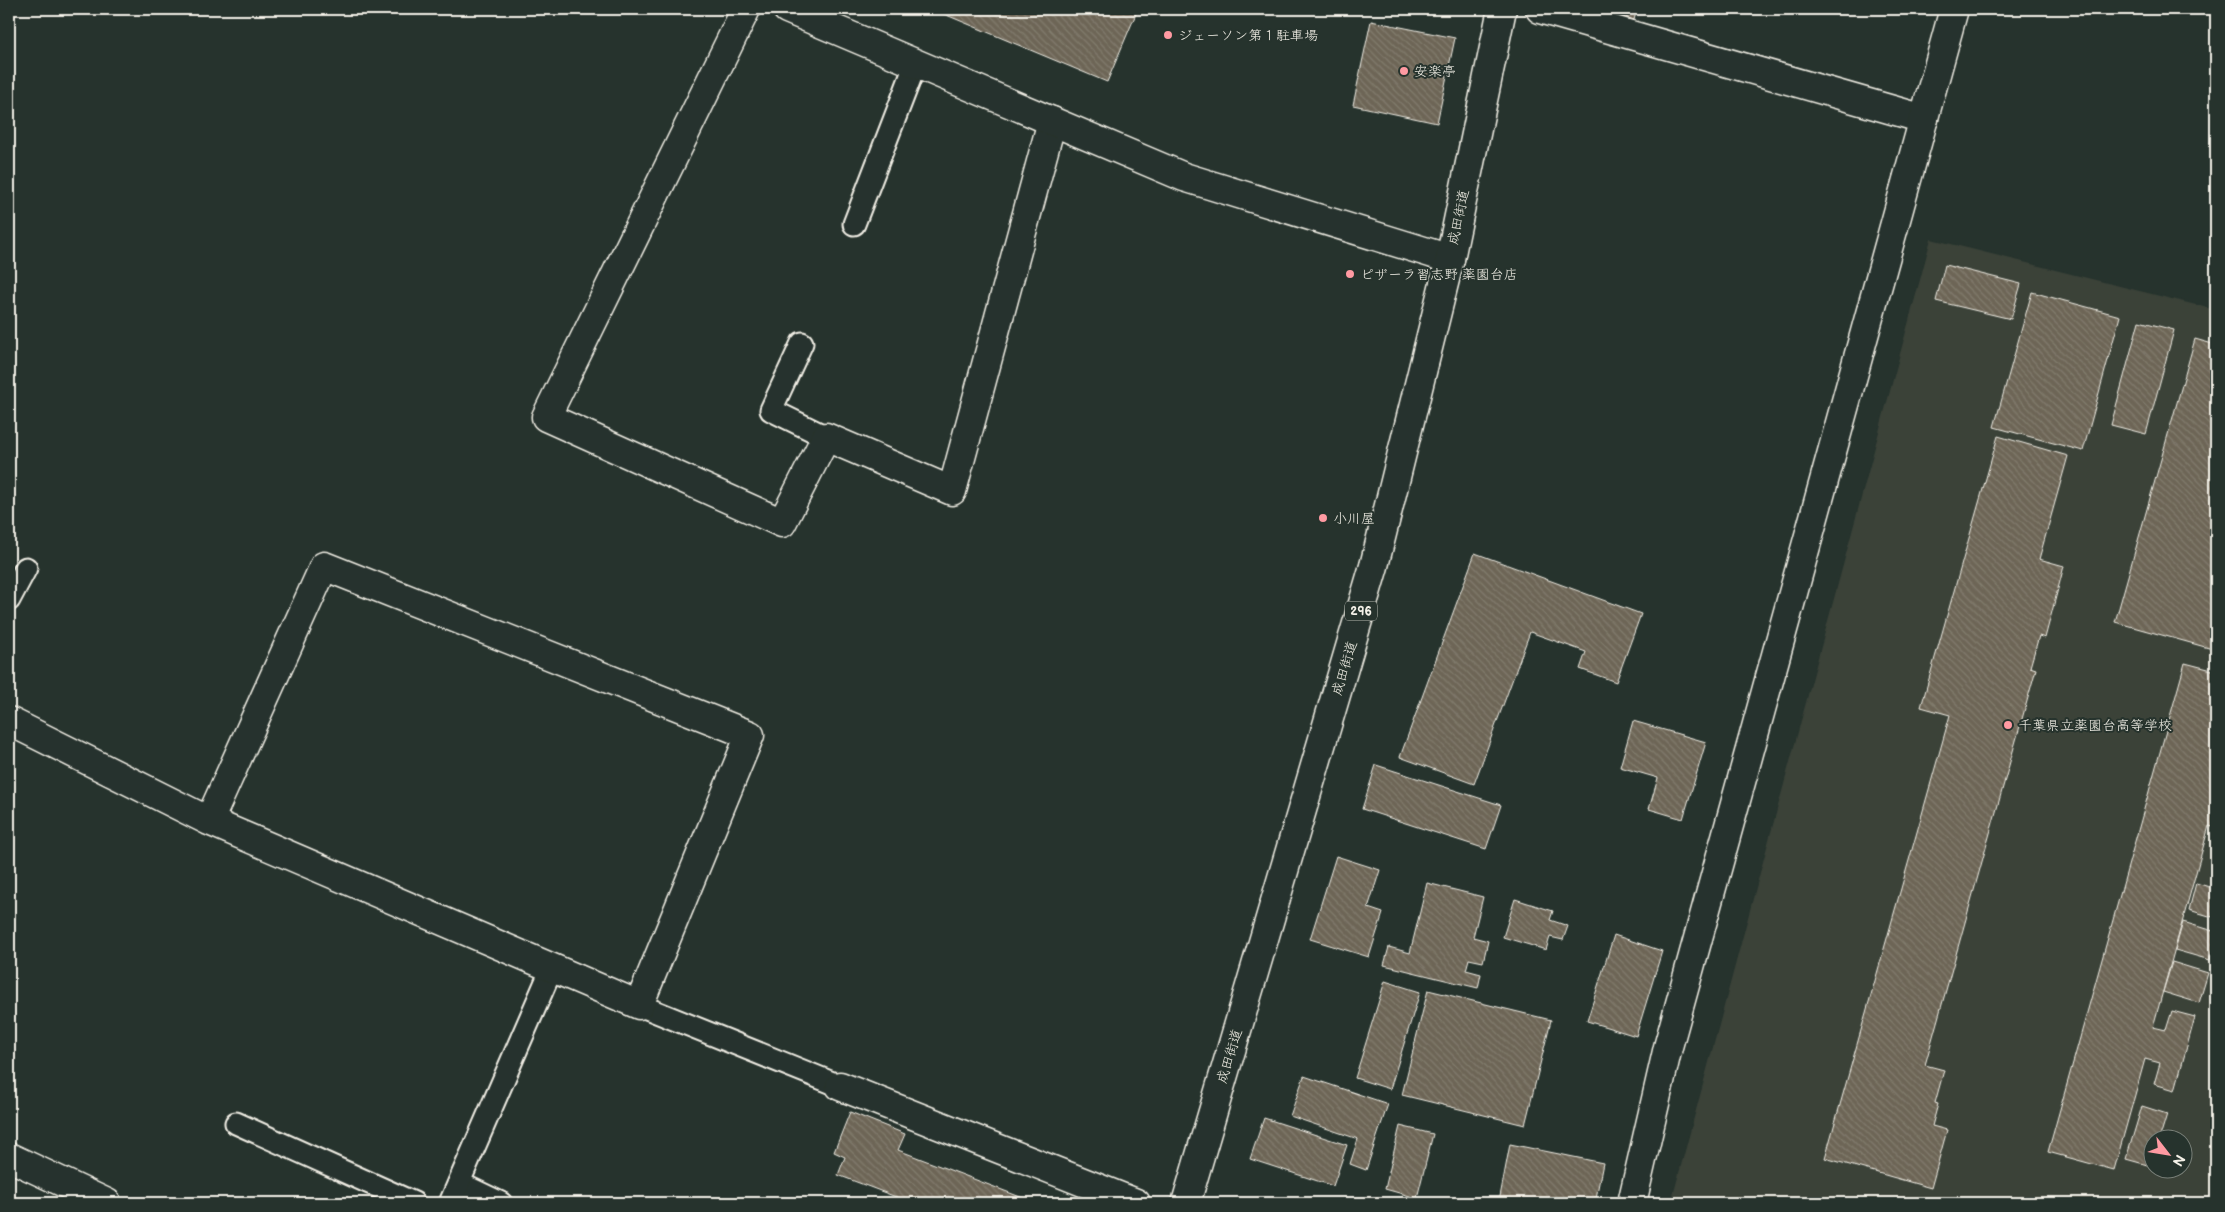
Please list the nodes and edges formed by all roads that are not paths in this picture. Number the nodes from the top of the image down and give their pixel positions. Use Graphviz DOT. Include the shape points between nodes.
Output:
graph roads {
  1 [pos="746,9"];
  2 [pos="787,9"];
  3 [pos="1502,9"];
  4 [pos="1540,9"];
  5 [pos="1954,9"];
  6 [pos="916,63"];
  7 [pos="1924,119"];
  8 [pos="1052,121"];
  9 [pos="854,224"];
  10 [pos="1450,258"];
  11 [pos="802,343"];
  12 [pos="826,437"];
  13 [pos="26,568"];
  14 [pos="9,600"];
  15 [pos="9,721"];
  16 [pos="209,821"];
  17 [pos="552,968"];
  18 [pos="639,1005"];
  19 [pos="840,1086"];
  20 [pos="236,1123"];
  21 [pos="9,1157"];
  22 [pos="459,1183"];
  23 [pos="107,1203"];
  24 [pos="414,1203"];
  25 [pos="450,1203"];
  26 [pos="500,1203"];
  27 [pos="1136,1203"];
  28 [pos="1186,1203"];
  29 [pos="1632,1203"];
  1 -- 12 [label="main road" via="546,417 782,523"];
  2 -- 6 [label="main road"];
  3 -- 10 [label="main road, 成田街道 / 296"];
  4 -- 7 [label="main road"];
  5 -- 7 [label="main road"];
  6 -- 8 [label="main road"];
  6 -- 9 [label="lane"];
  7 -- 29 [label="main road" via="1668,1047"];
  8 -- 10 [label="main road" via="1184,177"];
  8 -- 12 [label="main road" via="952,491"];
  10 -- 28 [label="main road, 成田街道 / 296" via="1374,566"];
  11 -- 12 [label="lane" via="771,410"];
  13 -- 14 [label="lane"];
  15 -- 16 [label="main road"];
  16 -- 17 [label="main road"];
  16 -- 18 [label="main road" via="324,566 750,735"];
  17 -- 18 [label="main road"];
  17 -- 22 [label="lane"];
  18 -- 19 [label="lane"];
  19 -- 27 [label="main road"];
  20 -- 24 [label="lane"];
  21 -- 23 [label="main road"];
  22 -- 25 [label="lane"];
  22 -- 26 [label="lane"];
}
